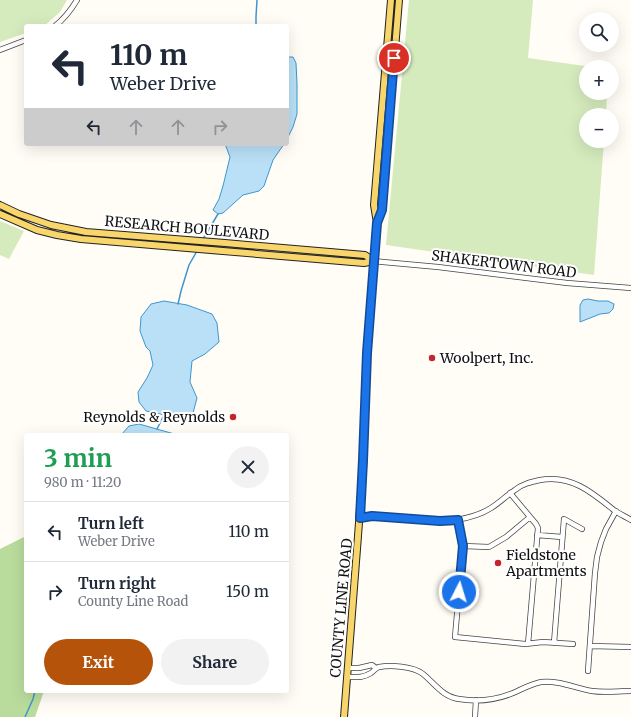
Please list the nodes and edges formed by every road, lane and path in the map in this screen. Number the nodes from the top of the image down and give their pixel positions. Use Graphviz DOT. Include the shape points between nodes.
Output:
graph roads {
  1 [pos="77,0"];
  2 [pos="391,0"];
  3 [pos="399,0"];
  4 [pos="57,24"];
  5 [pos="24,41"];
  6 [pos="0,50"];
  7 [pos="382,110"];
  8 [pos="390,110"];
  9 [pos="0,205"];
  10 [pos="0,214"];
  11 [pos="377,223"];
  12 [pos="374,261"];
  13 [pos="631,288"];
  14 [pos="510,493"];
  15 [pos="616,511"];
  16 [pos="530,517"];
  17 [pos="360,518"];
  18 [pos="458,520"];
  19 [pos="631,520"];
  20 [pos="582,529"];
  21 [pos="537,535"];
  22 [pos="562,537"];
  23 [pos="463,546"];
  24 [pos="554,643"];
  25 [pos="528,644"];
  26 [pos="573,644"];
  27 [pos="590,646"];
  28 [pos="631,647"];
  29 [pos="348,668"];
  30 [pos="376,668"];
  31 [pos="588,671"];
  32 [pos="347,676"];
  33 [pos="631,691"];
  34 [pos="476,700"];
  35 [pos="344,717"];
  36 [pos="475,717"];
  1 -- 4 [label="street"];
  2 -- 7 [label="main road"];
  3 -- 8 [label="main road"];
  5 -- 6 [label="street"];
  7 -- 8 [label="main road"];
  7 -- 11 [label="main road" via="374,205"];
  8 -- 11 [label="main road" via="382,210"];
  9 -- 12 [label="main road, RESEARCH BOULEVARD" via="51,225 86,232 365,255"];
  10 -- 12 [label="main road, RESEARCH BOULEVARD" via="37,230 81,239 364,264"];
  11 -- 12 [label="main road"];
  12 -- 13 [label="street, SHAKERTOWN ROAD"];
  12 -- 17 [label="main road, COUNTY LINE ROAD"];
  14 -- 15 [label="street" via="519,486 546,479 568,481 580,485"];
  14 -- 16 [label="street"];
  14 -- 18 [label="street" via="491,508"];
  15 -- 19 [label="street"];
  15 -- 27 [label="street" via="606,529 597,557"];
  16 -- 21 [label="street" via="538,528"];
  16 -- 23 [label="street" via="489,547"];
  17 -- 18 [label="street" via="372,516"];
  17 -- 29 [label="main road, COUNTY LINE ROAD"];
  18 -- 23 [label="street"];
  20 -- 22 [label="street" via="564,519"];
  21 -- 22 [label="street"];
  21 -- 25 [label="street"];
  22 -- 24 [label="street"];
  23 -- 25 [label="street" via="455,637"];
  24 -- 25 [label="street"];
  24 -- 26 [label="street"];
  27 -- 28 [label="street"];
  27 -- 31 [label="street"];
  29 -- 30 [label="street" via="372,665"];
  29 -- 32 [label="main road, COUNTY LINE ROAD"];
  30 -- 32 [label="street" via="361,677"];
  30 -- 34 [label="street" via="408,667 423,674 446,695 461,700"];
  32 -- 35 [label="main road, COUNTY LINE ROAD"];
  33 -- 34 [label="street" via="584,690 561,683 542,682 499,698"];
  34 -- 36 [label="street"];
}
